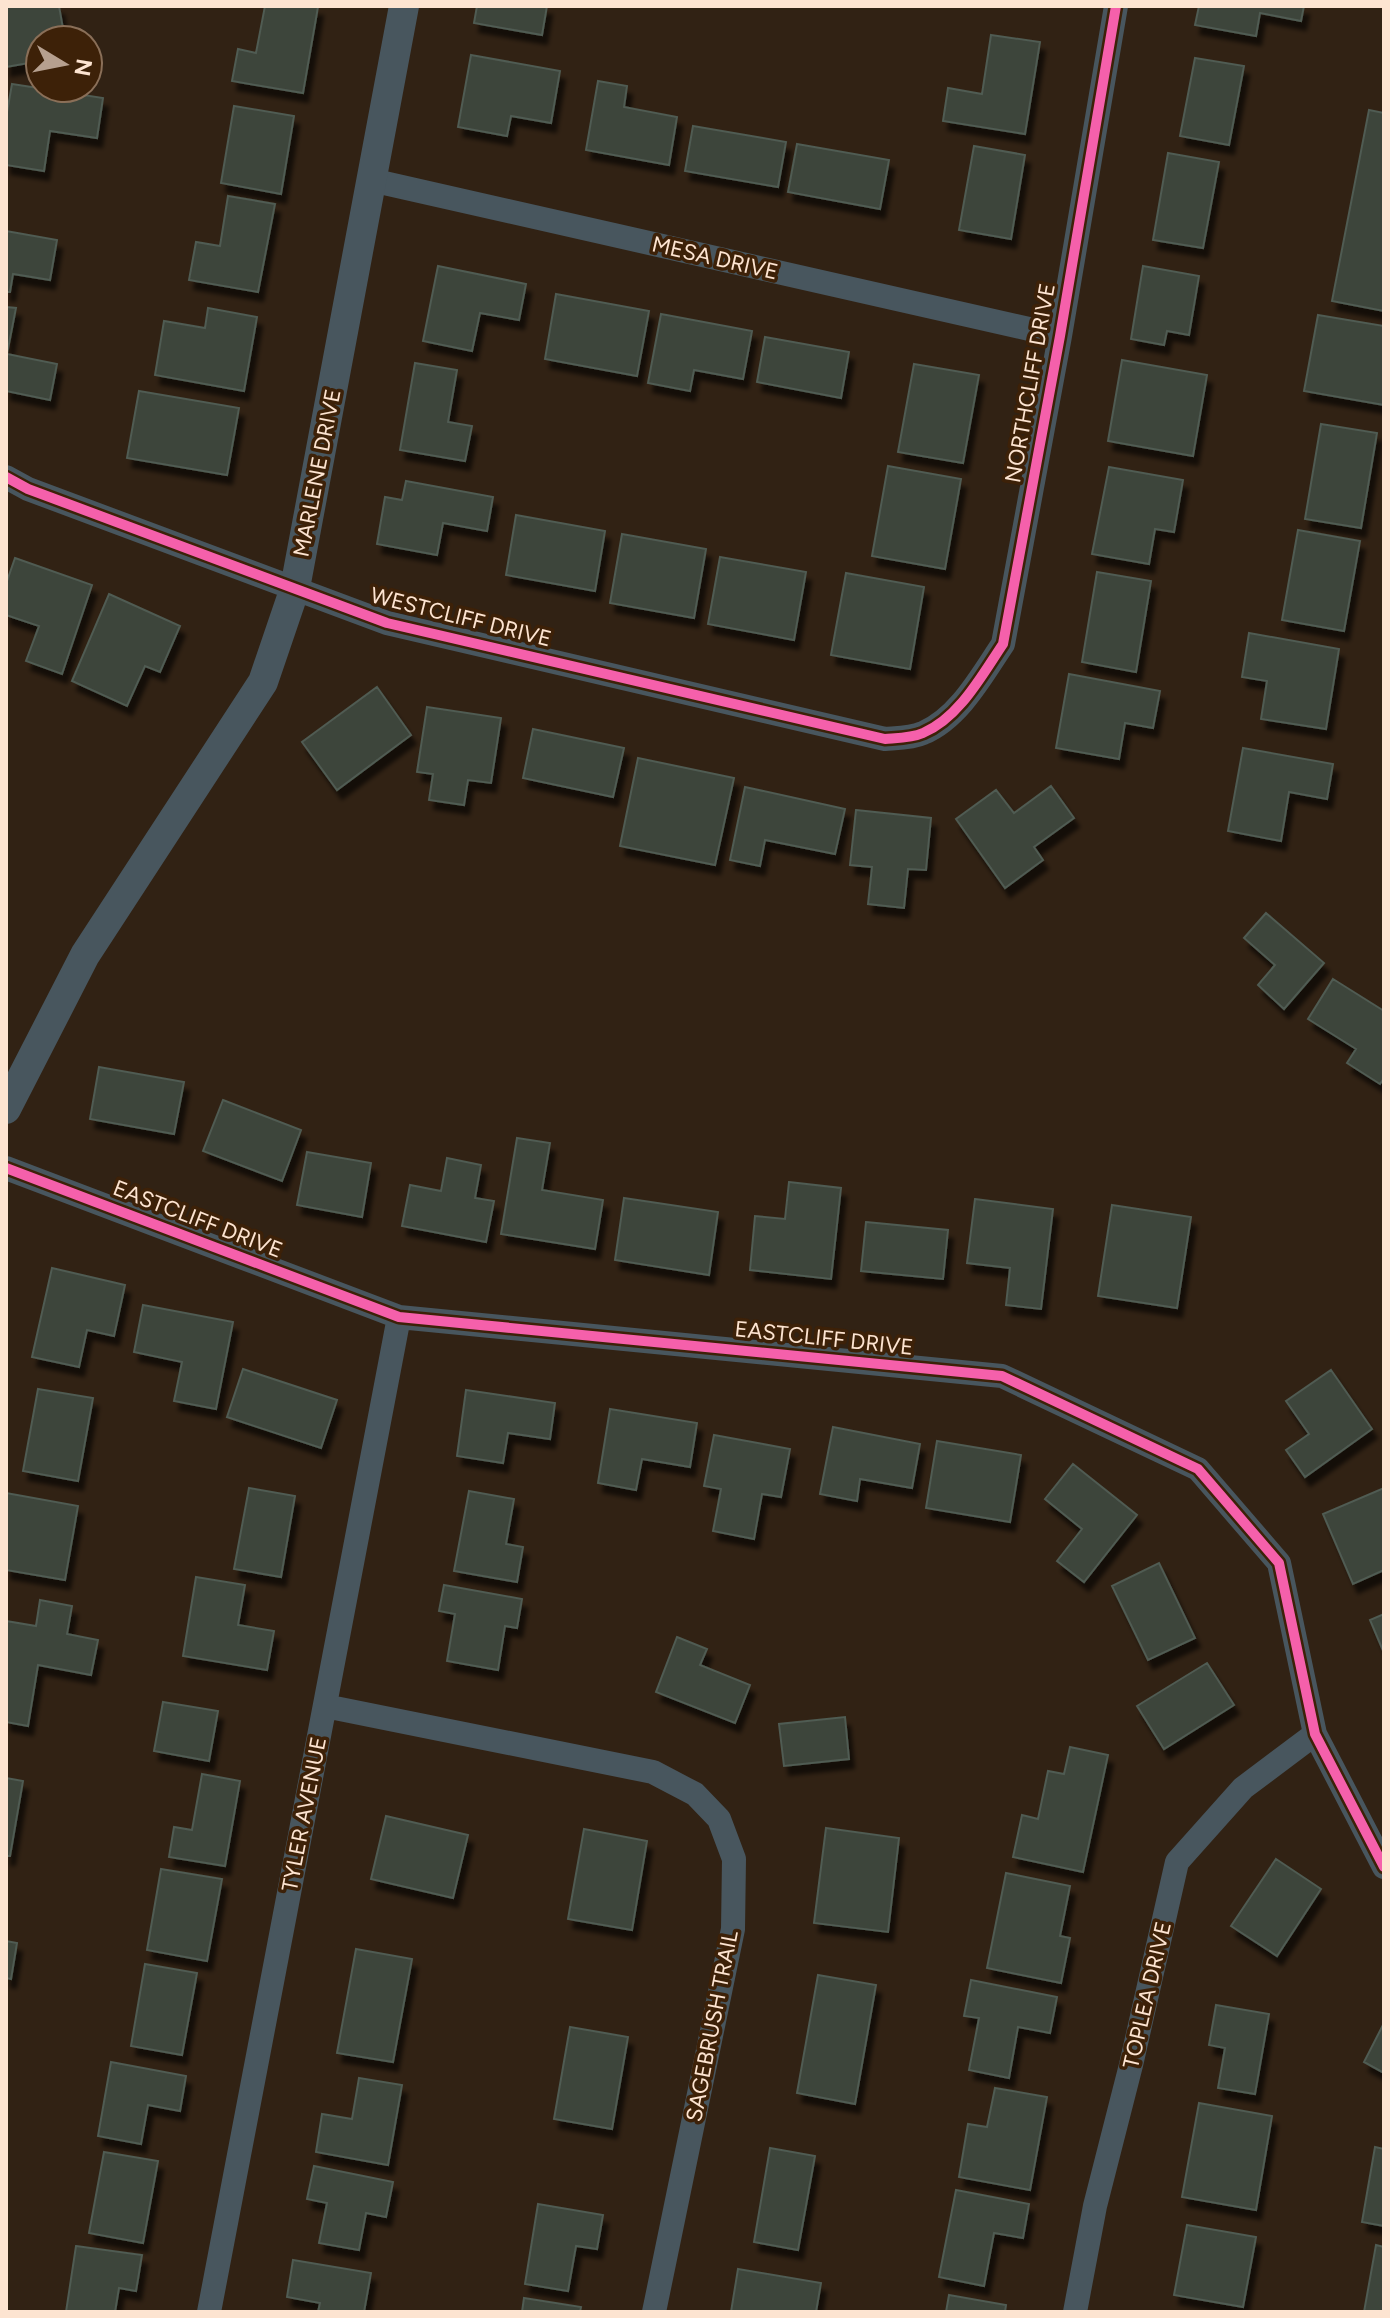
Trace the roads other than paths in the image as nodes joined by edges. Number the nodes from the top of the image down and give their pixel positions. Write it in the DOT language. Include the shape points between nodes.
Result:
graph roads {
  1 [pos="404,6"];
  2 [pos="1116,6"];
  3 [pos="371,180"];
  4 [pos="1060,336"];
  5 [pos="6,477"];
  6 [pos="295,588"];
  7 [pos="921,734"];
  8 [pos="6,1109"];
  9 [pos="6,1168"];
  10 [pos="399,1317"];
  11 [pos="325,1706"];
  12 [pos="1315,1734"];
  13 [pos="1384,1867"];
  14 [pos="209,2312"];
  15 [pos="654,2312"];
  16 [pos="1075,2312"];
  1 -- 3 [label="street, MARLENE DRIVE"];
  2 -- 4 [label="street, NORTHCLIFF DRIVE"];
  3 -- 4 [label="street, MESA DRIVE"];
  3 -- 6 [label="street, MARLENE DRIVE"];
  4 -- 7 [label="street, NORTHCLIFF DRIVE" via="1003,644 944,721"];
  5 -- 6 [label="street, WESTCLIFF DRIVE"];
  6 -- 7 [label="street, WESTCLIFF DRIVE" via="387,623 885,739"];
  6 -- 8 [label="street, MARLENE DRIVE" via="263,682 85,955"];
  9 -- 10 [label="street, EASTCLIFF DRIVE"];
  10 -- 11 [label="street, TYLER AVENUE"];
  10 -- 12 [label="street, EASTCLIFF DRIVE" via="1002,1376 1198,1469 1279,1563"];
  11 -- 14 [label="street, TYLER AVENUE"];
  11 -- 15 [label="street, SAGEBRUSH TRAIL" via="653,1772 695,1794 719,1819 734,1859 733,1929"];
  12 -- 13 [label="street, EASTCLIFF DRIVE"];
  12 -- 16 [label="street, TOPLEA DRIVE" via="1243,1788 1177,1862"];
}
